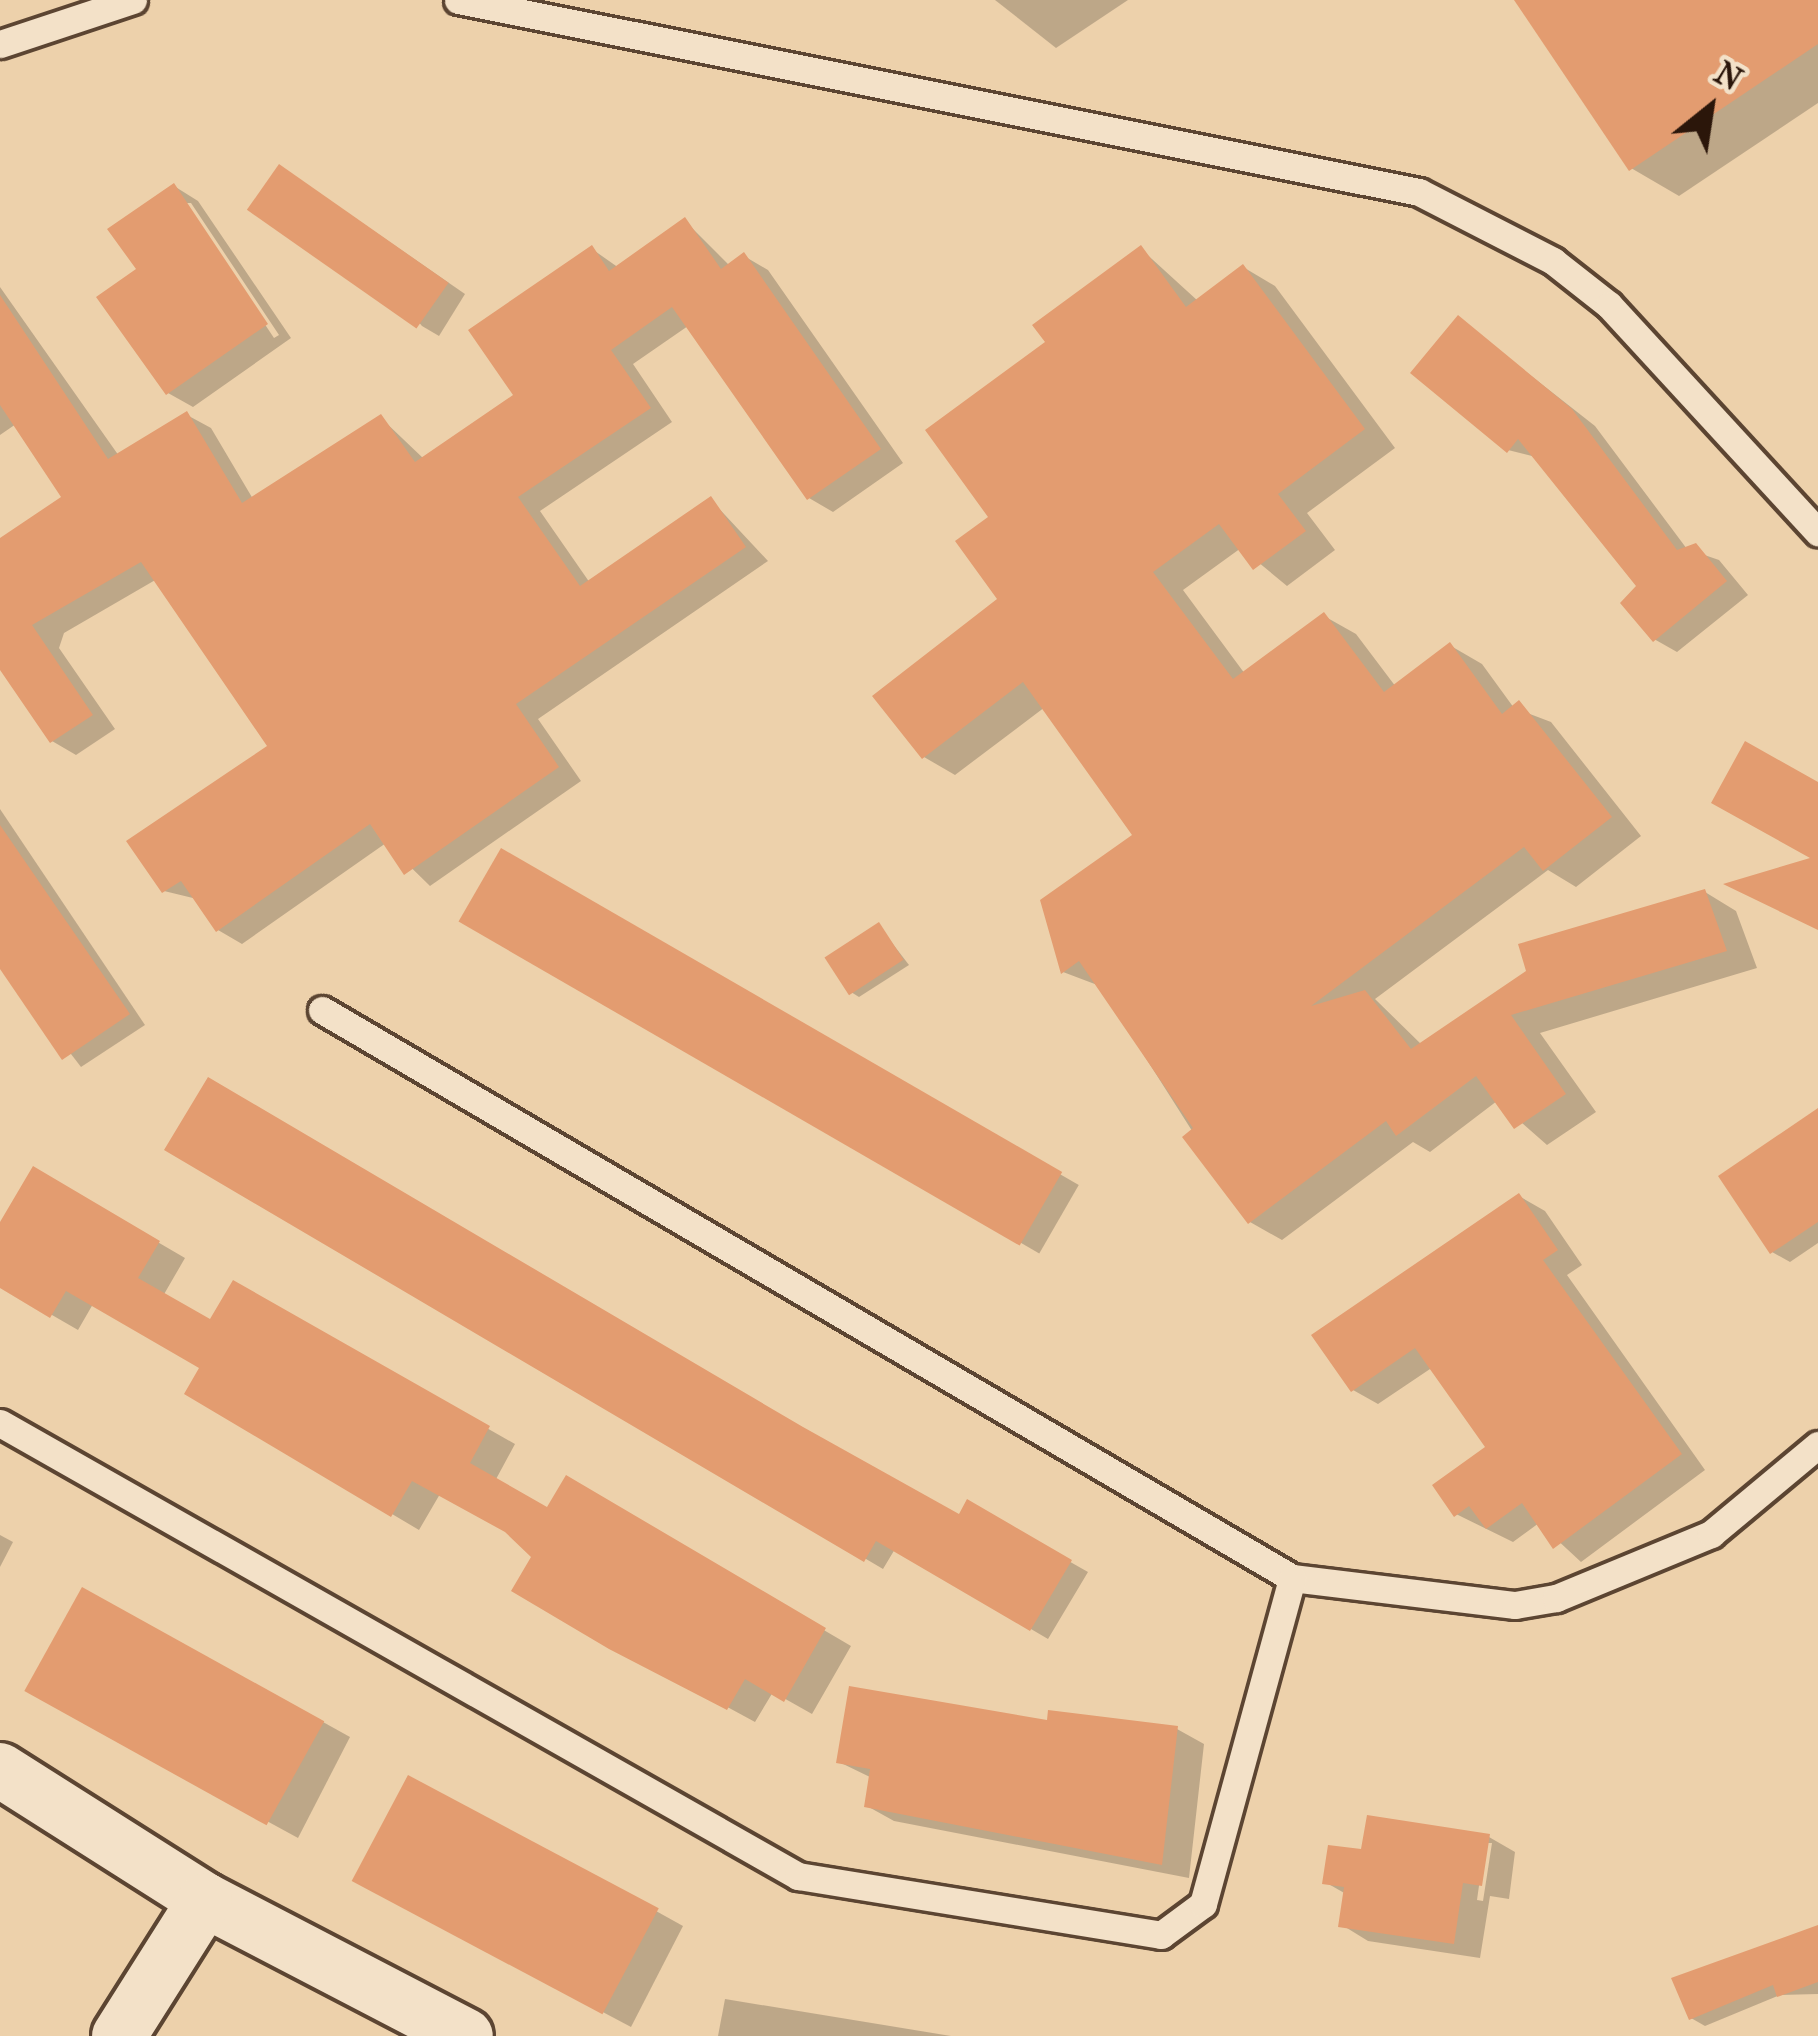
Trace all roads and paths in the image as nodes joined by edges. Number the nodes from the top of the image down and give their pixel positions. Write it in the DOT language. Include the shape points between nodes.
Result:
graph roads {
  1 [pos="133,0"];
  2 [pos="458,0"];
  3 [pos="0,44"];
  4 [pos="1818,532"];
  5 [pos="322,1010"];
  6 [pos="0,1424"];
  7 [pos="1818,1445"];
  8 [pos="1292,1578"];
  9 [pos="0,1770"];
  10 [pos="205,1900"];
  11 [pos="119,2036"];
  12 [pos="466,2036"];
  1 -- 3 [label="lane"];
  2 -- 4 [label="lane" via="1419,192 1553,261 1609,305"];
  5 -- 8 [label="lane"];
  6 -- 8 [label="lane" via="798,1876 1161,1935 1194,1921 1203,1904"];
  7 -- 8 [label="lane" via="1711,1534 1556,1598 1515,1605"];
  9 -- 10 [label="street"];
  10 -- 11 [label="street"];
  10 -- 12 [label="street"];
}
